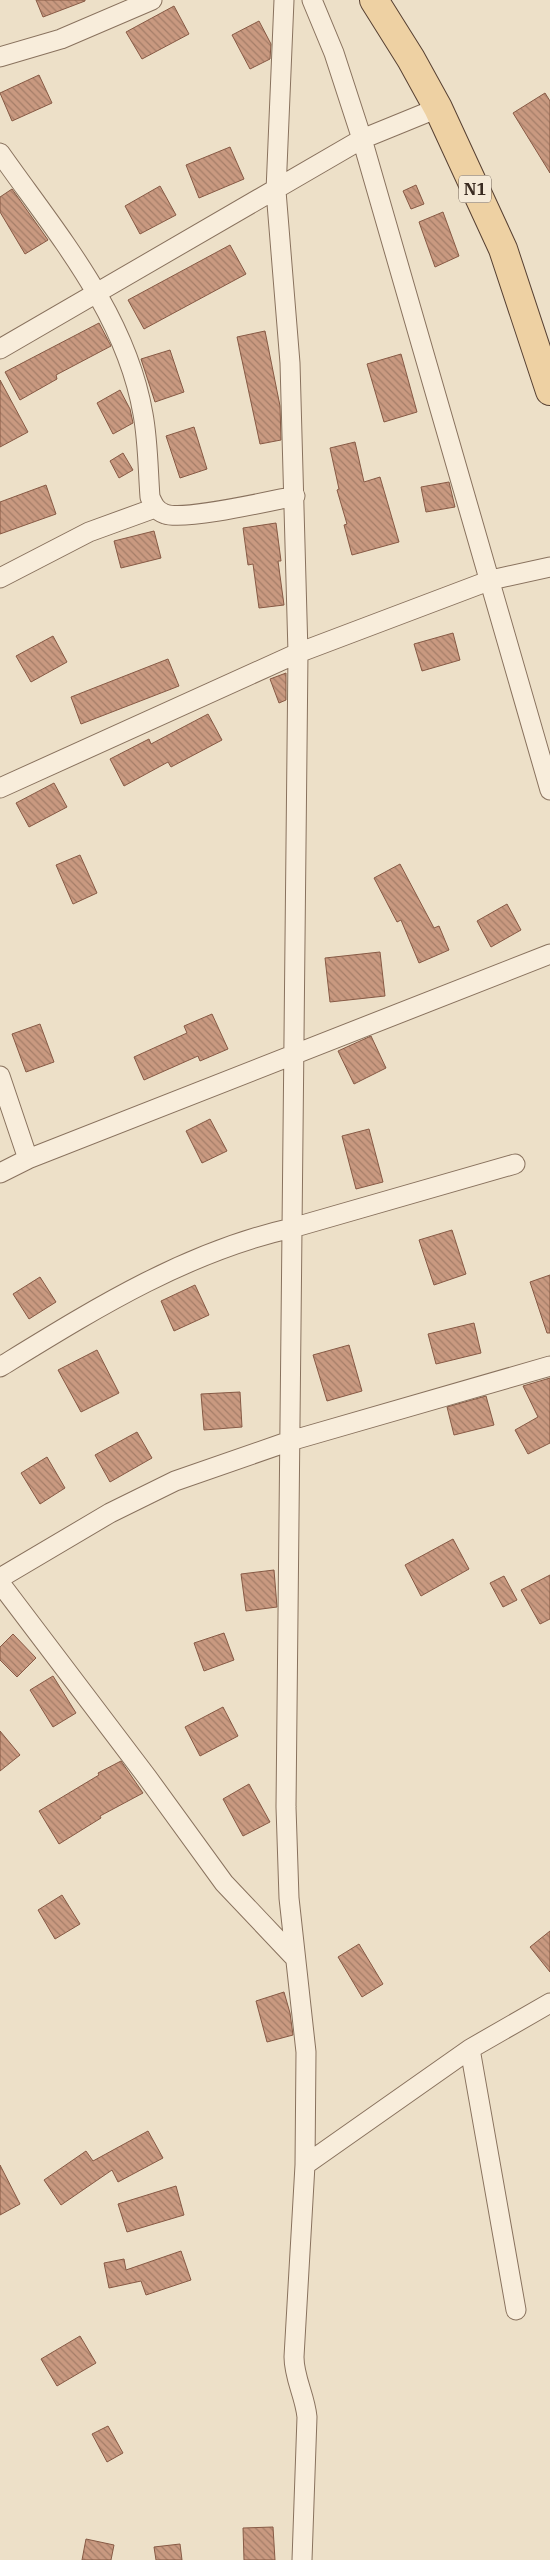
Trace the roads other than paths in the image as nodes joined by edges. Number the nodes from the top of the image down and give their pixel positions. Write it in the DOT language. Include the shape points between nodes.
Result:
graph roads {
  1 [pos="152,0"];
  2 [pos="284,0"];
  3 [pos="312,0"];
  4 [pos="374,0"];
  5 [pos="0,57"];
  6 [pos="438,108"];
  7 [pos="362,140"];
  8 [pos="0,153"];
  9 [pos="276,191"];
  10 [pos="98,293"];
  11 [pos="0,349"];
  12 [pos="550,391"];
  13 [pos="295,496"];
  14 [pos="155,508"];
  15 [pos="550,567"];
  16 [pos="0,578"];
  17 [pos="491,580"];
  18 [pos="298,653"];
  19 [pos="0,788"];
  20 [pos="550,790"];
  21 [pos="550,954"];
  22 [pos="294,1054"];
  23 [pos="0,1076"];
  24 [pos="28,1159"];
  25 [pos="515,1164"];
  26 [pos="0,1173"];
  27 [pos="292,1228"];
  28 [pos="0,1366"];
  29 [pos="550,1366"];
  30 [pos="290,1440"];
  31 [pos="0,1578"];
  32 [pos="0,1583"];
  33 [pos="295,1958"];
  34 [pos="550,2003"];
  35 [pos="470,2049"];
  36 [pos="305,2166"];
  37 [pos="516,2310"];
  38 [pos="302,2560"];
  1 -- 5 [label="street" via="61,39"];
  2 -- 9 [label="street"];
  3 -- 7 [label="street" via="334,53"];
  4 -- 6 [label="main road, N1"];
  6 -- 7 [label="street"];
  6 -- 12 [label="main road, N1" via="503,249"];
  7 -- 9 [label="street"];
  7 -- 17 [label="street"];
  8 -- 10 [label="street"];
  9 -- 10 [label="street"];
  9 -- 13 [label="street" via="290,363"];
  10 -- 11 [label="street"];
  10 -- 14 [label="street" via="126,353 143,414 150,497"];
  13 -- 14 [label="street" via="182,516 164,514"];
  13 -- 18 [label="street"];
  14 -- 16 [label="street" via="89,532"];
  15 -- 17 [label="street"];
  17 -- 18 [label="street"];
  17 -- 20 [label="street"];
  18 -- 19 [label="street"];
  18 -- 22 [label="street"];
  21 -- 22 [label="street"];
  22 -- 24 [label="street"];
  22 -- 27 [label="street"];
  23 -- 24 [label="street"];
  24 -- 26 [label="street"];
  25 -- 27 [label="street"];
  27 -- 28 [label="street" via="211,1251 146,1280"];
  27 -- 30 [label="street"];
  29 -- 30 [label="street"];
  30 -- 31 [label="street" via="175,1481 110,1513"];
  30 -- 33 [label="street" via="286,1807"];
  32 -- 33 [label="street" via="224,1883"];
  33 -- 36 [label="street" via="306,2052"];
  34 -- 35 [label="street"];
  35 -- 36 [label="street"];
  35 -- 37 [label="street"];
  36 -- 38 [label="street" via="294,2358 294,2370 306,2406"];
}
